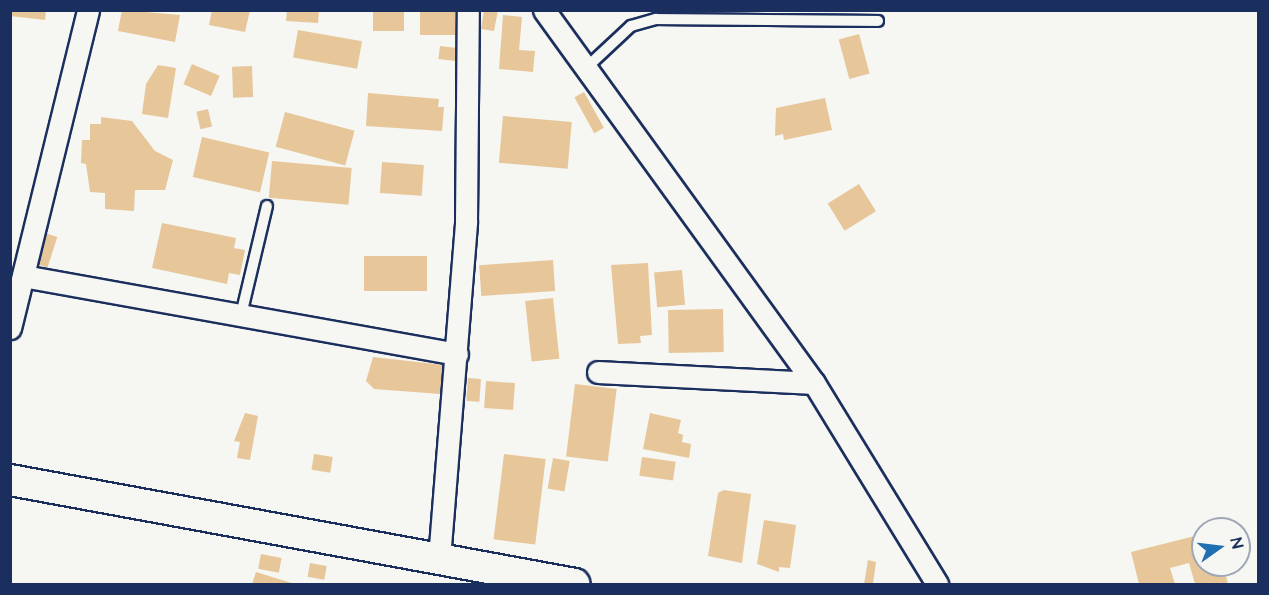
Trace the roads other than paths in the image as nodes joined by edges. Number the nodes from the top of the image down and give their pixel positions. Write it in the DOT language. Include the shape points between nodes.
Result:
graph roads {
  1 [pos="88,10"];
  2 [pos="468,10"];
  3 [pos="544,10"];
  4 [pos="878,21"];
  5 [pos="586,68"];
  6 [pos="267,206"];
  7 [pos="23,276"];
  8 [pos="242,315"];
  9 [pos="10,328"];
  10 [pos="457,354"];
  11 [pos="598,372"];
  12 [pos="814,383"];
  13 [pos="10,480"];
  14 [pos="439,559"];
  15 [pos="575,585"];
  16 [pos="936,585"];
  1 -- 7 [label="street"];
  2 -- 10 [label="street" via="466,221"];
  3 -- 5 [label="street"];
  4 -- 5 [label="lane" via="656,19 631,26"];
  5 -- 12 [label="street"];
  6 -- 8 [label="lane"];
  7 -- 8 [label="street"];
  7 -- 9 [label="street"];
  8 -- 10 [label="street"];
  10 -- 14 [label="street"];
  11 -- 12 [label="street"];
  12 -- 16 [label="street"];
  13 -- 14 [label="street"];
  14 -- 15 [label="street"];
}
